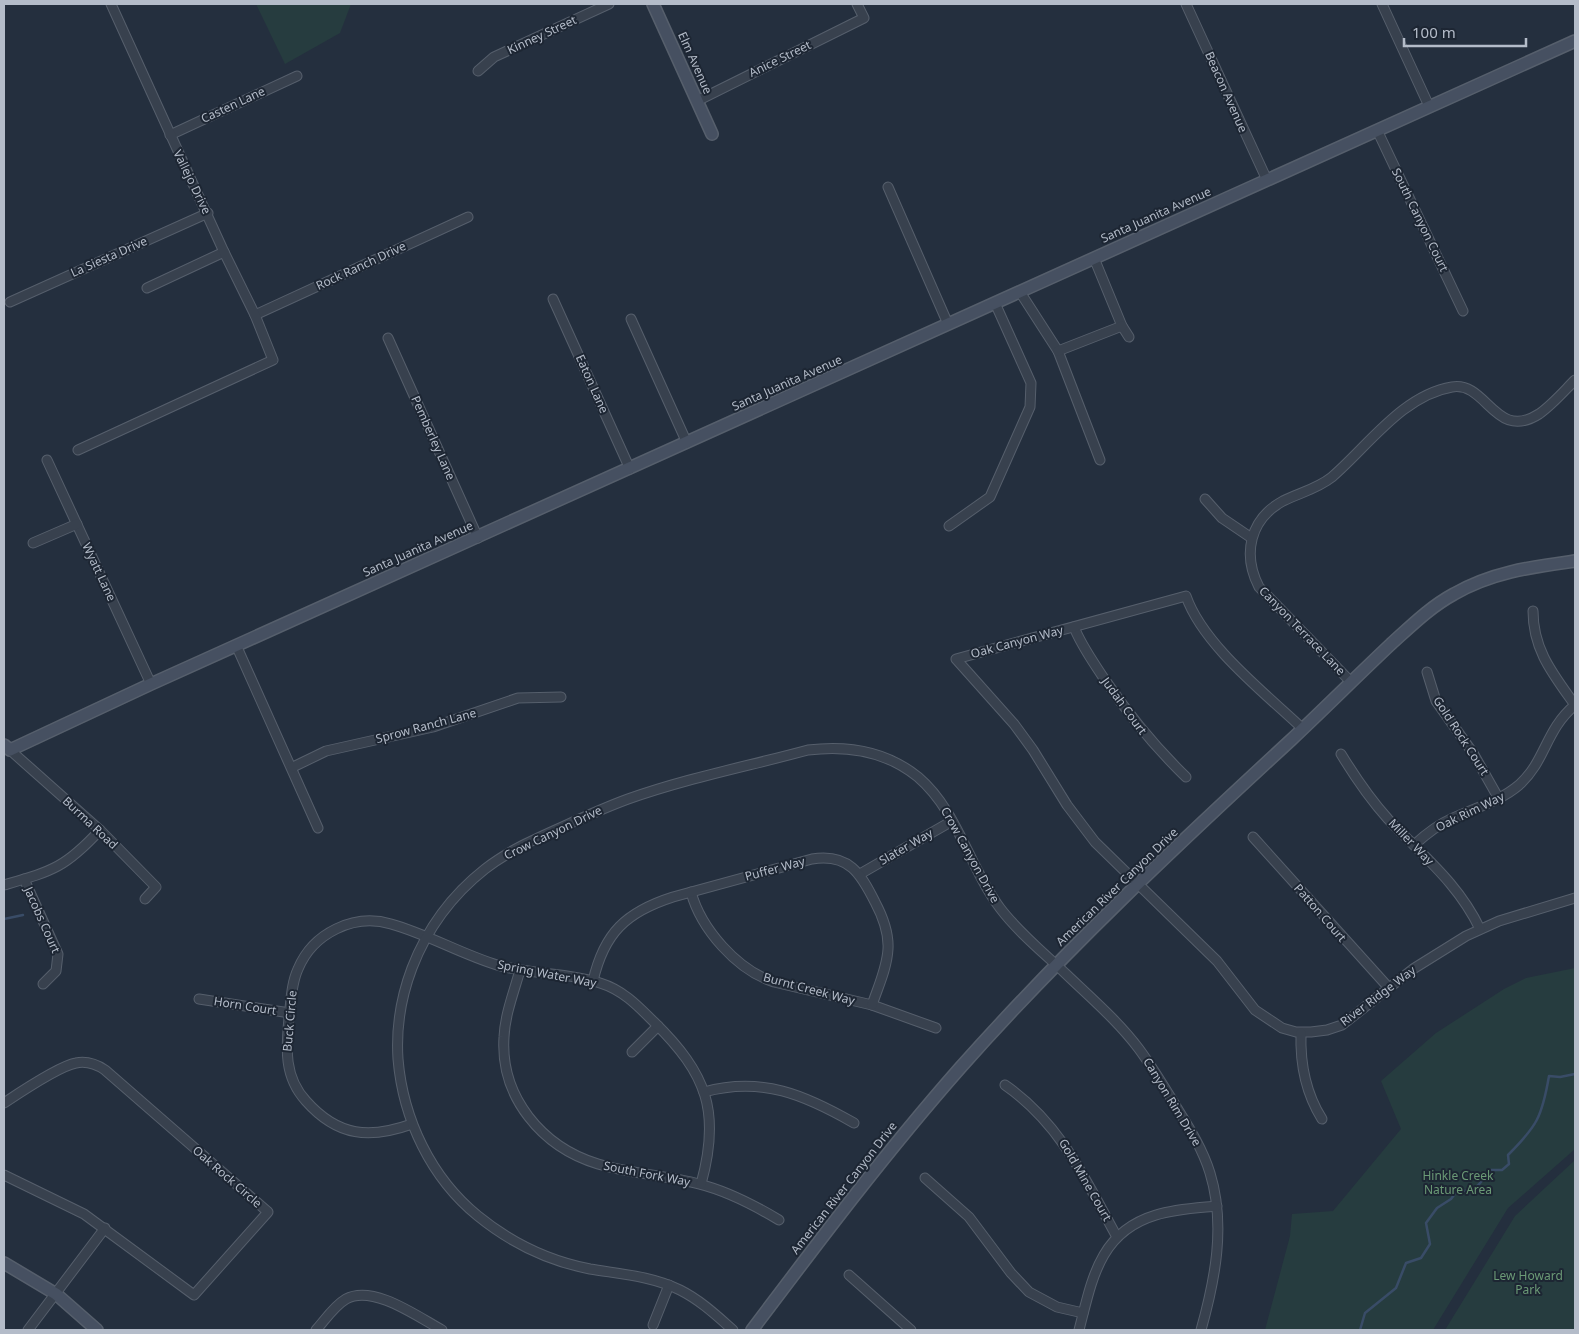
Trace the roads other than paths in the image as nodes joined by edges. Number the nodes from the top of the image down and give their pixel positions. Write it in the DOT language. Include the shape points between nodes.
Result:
graph roads {
  1 [pos="111,4"];
  2 [pos="609,4"];
  3 [pos="653,4"];
  4 [pos="857,4"];
  5 [pos="1186,4"];
  6 [pos="1382,4"];
  7 [pos="1575,41"];
  8 [pos="478,71"];
  9 [pos="297,76"];
  10 [pos="697,101"];
  11 [pos="1429,106"];
  12 [pos="1377,130"];
  13 [pos="712,134"];
  14 [pos="170,135"];
  15 [pos="1267,180"];
  16 [pos="888,187"];
  17 [pos="208,213"];
  18 [pos="468,217"];
  19 [pos="224,252"];
  20 [pos="1094,258"];
  21 [pos="147,288"];
  22 [pos="1020,292"];
  23 [pos="553,299"];
  24 [pos="10,302"];
  25 [pos="995,303"];
  26 [pos="1463,311"];
  27 [pos="254,315"];
  28 [pos="631,319"];
  29 [pos="948,324"];
  30 [pos="1122,326"];
  31 [pos="1129,337"];
  32 [pos="388,338"];
  33 [pos="1058,351"];
  34 [pos="1575,380"];
  35 [pos="687,443"];
  36 [pos="78,450"];
  37 [pos="47,460"];
  38 [pos="1100,460"];
  39 [pos="630,469"];
  40 [pos="1205,499"];
  41 [pos="77,524"];
  42 [pos="949,526"];
  43 [pos="1250,537"];
  44 [pos="478,538"];
  45 [pos="33,543"];
  46 [pos="1575,561"];
  47 [pos="1533,610"];
  48 [pos="1074,627"];
  49 [pos="236,645"];
  50 [pos="1427,672"];
  51 [pos="1351,682"];
  52 [pos="150,684"];
  53 [pos="561,697"];
  54 [pos="1575,705"];
  55 [pos="1303,729"];
  56 [pos="7,747"];
  57 [pos="1341,754"];
  58 [pos="292,768"];
  59 [pos="1186,777"];
  60 [pos="1499,799"];
  61 [pos="952,821"];
  62 [pos="318,828"];
  63 [pos="100,830"];
  64 [pos="1253,837"];
  65 [pos="1414,845"];
  66 [pos="860,874"];
  67 [pos="24,879"];
  68 [pos="1138,885"];
  69 [pos="4,886"];
  70 [pos="691,892"];
  71 [pos="1575,898"];
  72 [pos="145,899"];
  73 [pos="1480,930"];
  74 [pos="426,937"];
  75 [pos="1056,965"];
  76 [pos="520,970"];
  77 [pos="593,981"];
  78 [pos="42,984"];
  79 [pos="1389,988"];
  80 [pos="199,999"];
  81 [pos="872,1005"];
  82 [pos="290,1014"];
  83 [pos="658,1026"];
  84 [pos="936,1028"];
  85 [pos="1301,1033"];
  86 [pos="632,1052"];
  87 [pos="1005,1085"];
  88 [pos="704,1092"];
  89 [pos="4,1103"];
  90 [pos="1322,1119"];
  91 [pos="854,1123"];
  92 [pos="412,1124"];
  93 [pos="4,1175"];
  94 [pos="925,1178"];
  95 [pos="701,1184"];
  96 [pos="1217,1206"];
  97 [pos="779,1220"];
  98 [pos="105,1228"];
  99 [pos="1117,1237"];
  100 [pos="4,1263"];
  101 [pos="849,1275"];
  102 [pos="669,1285"];
  103 [pos="56,1294"];
  104 [pos="1083,1313"];
  105 [pos="653,1325"];
  106 [pos="28,1330"];
  107 [pos="97,1330"];
  108 [pos="316,1330"];
  109 [pos="442,1330"];
  110 [pos="733,1330"];
  111 [pos="752,1330"];
  112 [pos="911,1330"];
  113 [pos="1079,1330"];
  114 [pos="1201,1330"];
  1 -- 14 [label="street, Vallejo Drive"];
  2 -- 8 [label="street, Kinney Street" via="494,57"];
  3 -- 10 [label="street, Elm Avenue"];
  4 -- 10 [label="street, Anice Street" via="864,18"];
  5 -- 15 [label="street, Beacon Avenue"];
  6 -- 11 [label="street"];
  7 -- 11 [label="street, Santa Juanita Avenue"];
  9 -- 14 [label="street, Casten Lane"];
  10 -- 13 [label="street, Elm Avenue"];
  11 -- 12 [label="street, Santa Juanita Avenue"];
  12 -- 15 [label="street, Santa Juanita Avenue"];
  12 -- 26 [label="street, South Canyon Court"];
  14 -- 17 [label="street, Vallejo Drive"];
  15 -- 20 [label="street, Santa Juanita Avenue"];
  16 -- 29 [label="street"];
  17 -- 19 [label="street, Vallejo Drive"];
  17 -- 24 [label="street, La Siesta Drive"];
  18 -- 27 [label="street, Rock Ranch Drive"];
  19 -- 21 [label="street"];
  19 -- 27 [label="street, Vallejo Drive"];
  20 -- 22 [label="street, Santa Juanita Avenue"];
  20 -- 30 [label="street"];
  22 -- 25 [label="street, Santa Juanita Avenue"];
  22 -- 33 [label="street"];
  23 -- 39 [label="street, Eaton Lane"];
  25 -- 29 [label="street, Santa Juanita Avenue"];
  25 -- 42 [label="street" via="1030,383 1030,407 990,497"];
  27 -- 36 [label="street, Vallejo Drive" via="273,360"];
  28 -- 35 [label="street"];
  29 -- 35 [label="street, Santa Juanita Avenue"];
  30 -- 31 [label="street"];
  30 -- 33 [label="street"];
  32 -- 44 [label="street, Pemberley Lane"];
  33 -- 38 [label="street"];
  34 -- 43 [label="street" via="1539,414 1522,420 1498,415 1477,393 1466,388 1454,386 1431,392 1399,413 1326,482 1272,509"];
  35 -- 39 [label="street, Santa Juanita Avenue"];
  37 -- 41 [label="street, Wyatt Lane"];
  39 -- 44 [label="street, Santa Juanita Avenue"];
  40 -- 43 [label="street" via="1222,518"];
  41 -- 45 [label="street"];
  41 -- 52 [label="street, Wyatt Lane"];
  43 -- 51 [label="street, Canyon Terrace Lane" via="1250,563 1262,592"];
  44 -- 49 [label="street, Santa Juanita Avenue"];
  46 -- 51 [label="street, American River Canyon Drive" via="1516,569 1463,589 1425,614"];
  47 -- 54 [label="street" via="1535,636 1544,661"];
  48 -- 55 [label="street, Oak Canyon Way" via="1186,596 1209,636"];
  48 -- 59 [label="street, Judah Court" via="1084,649 1124,708"];
  48 -- 68 [label="street, Oak Canyon Way" via="956,659 1028,744 1081,824"];
  49 -- 52 [label="street, Santa Juanita Avenue"];
  49 -- 58 [label="street"];
  50 -- 60 [label="street, Gold Rock Court" via="1436,702 1473,753"];
  51 -- 55 [label="street, American River Canyon Drive"];
  52 -- 56 [label="street, Santa Juanita Avenue"];
  53 -- 58 [label="street, Sprow Ranch Lane" via="518,698 433,726 326,751"];
  54 -- 60 [label="street, Oak Rim Way" via="1554,727 1529,774"];
  55 -- 68 [label="street, American River Canyon Drive"];
  56 -- 63 [label="street, Burma Road"];
  57 -- 65 [label="street, Miller Way" via="1366,792"];
  58 -- 62 [label="street"];
  60 -- 65 [label="street, Oak Rim Way" via="1441,824"];
  61 -- 66 [label="street, Slater Way"];
  61 -- 74 [label="street, Crow Canyon Drive" via="927,786 894,762 849,748 808,750 630,798 526,844 468,883"];
  61 -- 75 [label="street, Crow Canyon Drive" via="996,902"];
  63 -- 67 [label="street" via="71,860 48,872"];
  63 -- 72 [label="street, Burma Road" via="156,887"];
  64 -- 79 [label="street, Patton Court"];
  65 -- 73 [label="street, Miller Way" via="1463,897"];
  66 -- 70 [label="street, Puffer Way" via="838,860 819,858"];
  66 -- 81 [label="street, Puffer Way" via="882,916 888,940 886,964"];
  67 -- 69 [label="street"];
  67 -- 78 [label="street, Jacobs Court" via="58,954 56,971"];
  68 -- 75 [label="street, American River Canyon Drive"];
  68 -- 85 [label="street, River Ridge Way" via="1217,961 1261,1015 1282,1028"];
  70 -- 77 [label="street, Puffer Way" via="652,905 620,926 601,952"];
  70 -- 81 [label="street, Burnt Creek Way" via="702,922 752,972 774,982"];
  71 -- 73 [label="street, River Ridge Way"];
  73 -- 79 [label="street, River Ridge Way" via="1439,952"];
  74 -- 76 [label="street, Spring Water Way" via="480,960"];
  74 -- 82 [label="street, Buck Circle" via="376,921 352,923 329,932 310,948 298,969"];
  74 -- 92 [label="street, Crow Canyon Drive" via="402,1000 398,1031 402,1085"];
  75 -- 96 [label="street, Canyon Rim Drive" via="1126,1033 1151,1066 1204,1155"];
  75 -- 111 [label="street, American River Canyon Drive" via="912,1123"];
  76 -- 77 [label="street, Spring Water Way"];
  76 -- 95 [label="street, South Fork Way" via="507,1017 503,1047 510,1083 531,1121 555,1144 597,1164"];
  77 -- 83 [label="street, Spring Water Way" via="623,994"];
  79 -- 85 [label="street, River Ridge Way" via="1342,1025"];
  80 -- 82 [label="street, Horn Court"];
  81 -- 84 [label="street, Burnt Creek Way"];
  82 -- 92 [label="street, Buck Circle" via="289,1069 294,1084 308,1104 336,1126 359,1133 391,1132"];
  83 -- 86 [label="street"];
  83 -- 88 [label="street, Spring Water Way" via="685,1055"];
  85 -- 90 [label="street" via="1304,1080"];
  87 -- 99 [label="street, Gold Mine Court" via="1034,1107 1062,1140"];
  88 -- 91 [label="street" via="731,1086 765,1087 805,1097"];
  88 -- 95 [label="street, Spring Water Way" via="710,1134"];
  89 -- 98 [label="street, Oak Rock Circle" via="70,1065 95,1064 268,1212 194,1295"];
  92 -- 102 [label="street, Crow Canyon Drive" via="428,1158 451,1189 497,1230 560,1261"];
  93 -- 98 [label="street, Oak Rock Circle" via="66,1203"];
  94 -- 104 [label="street" via="970,1217 1029,1292 1058,1307"];
  95 -- 97 [label="street, South Fork Way" via="736,1197"];
  96 -- 99 [label="street" via="1158,1214 1139,1221"];
  96 -- 114 [label="street, Canyon Rim Drive" via="1216,1260"];
  98 -- 103 [label="street"];
  99 -- 104 [label="street" via="1098,1263"];
  100 -- 103 [label="street"];
  101 -- 112 [label="street"];
  102 -- 105 [label="street"];
  102 -- 110 [label="street, Crow Canyon Drive" via="694,1298"];
  103 -- 106 [label="street"];
  103 -- 107 [label="street"];
  104 -- 113 [label="street"];
  108 -- 109 [label="street" via="342,1303 363,1295 380,1298"];
}
